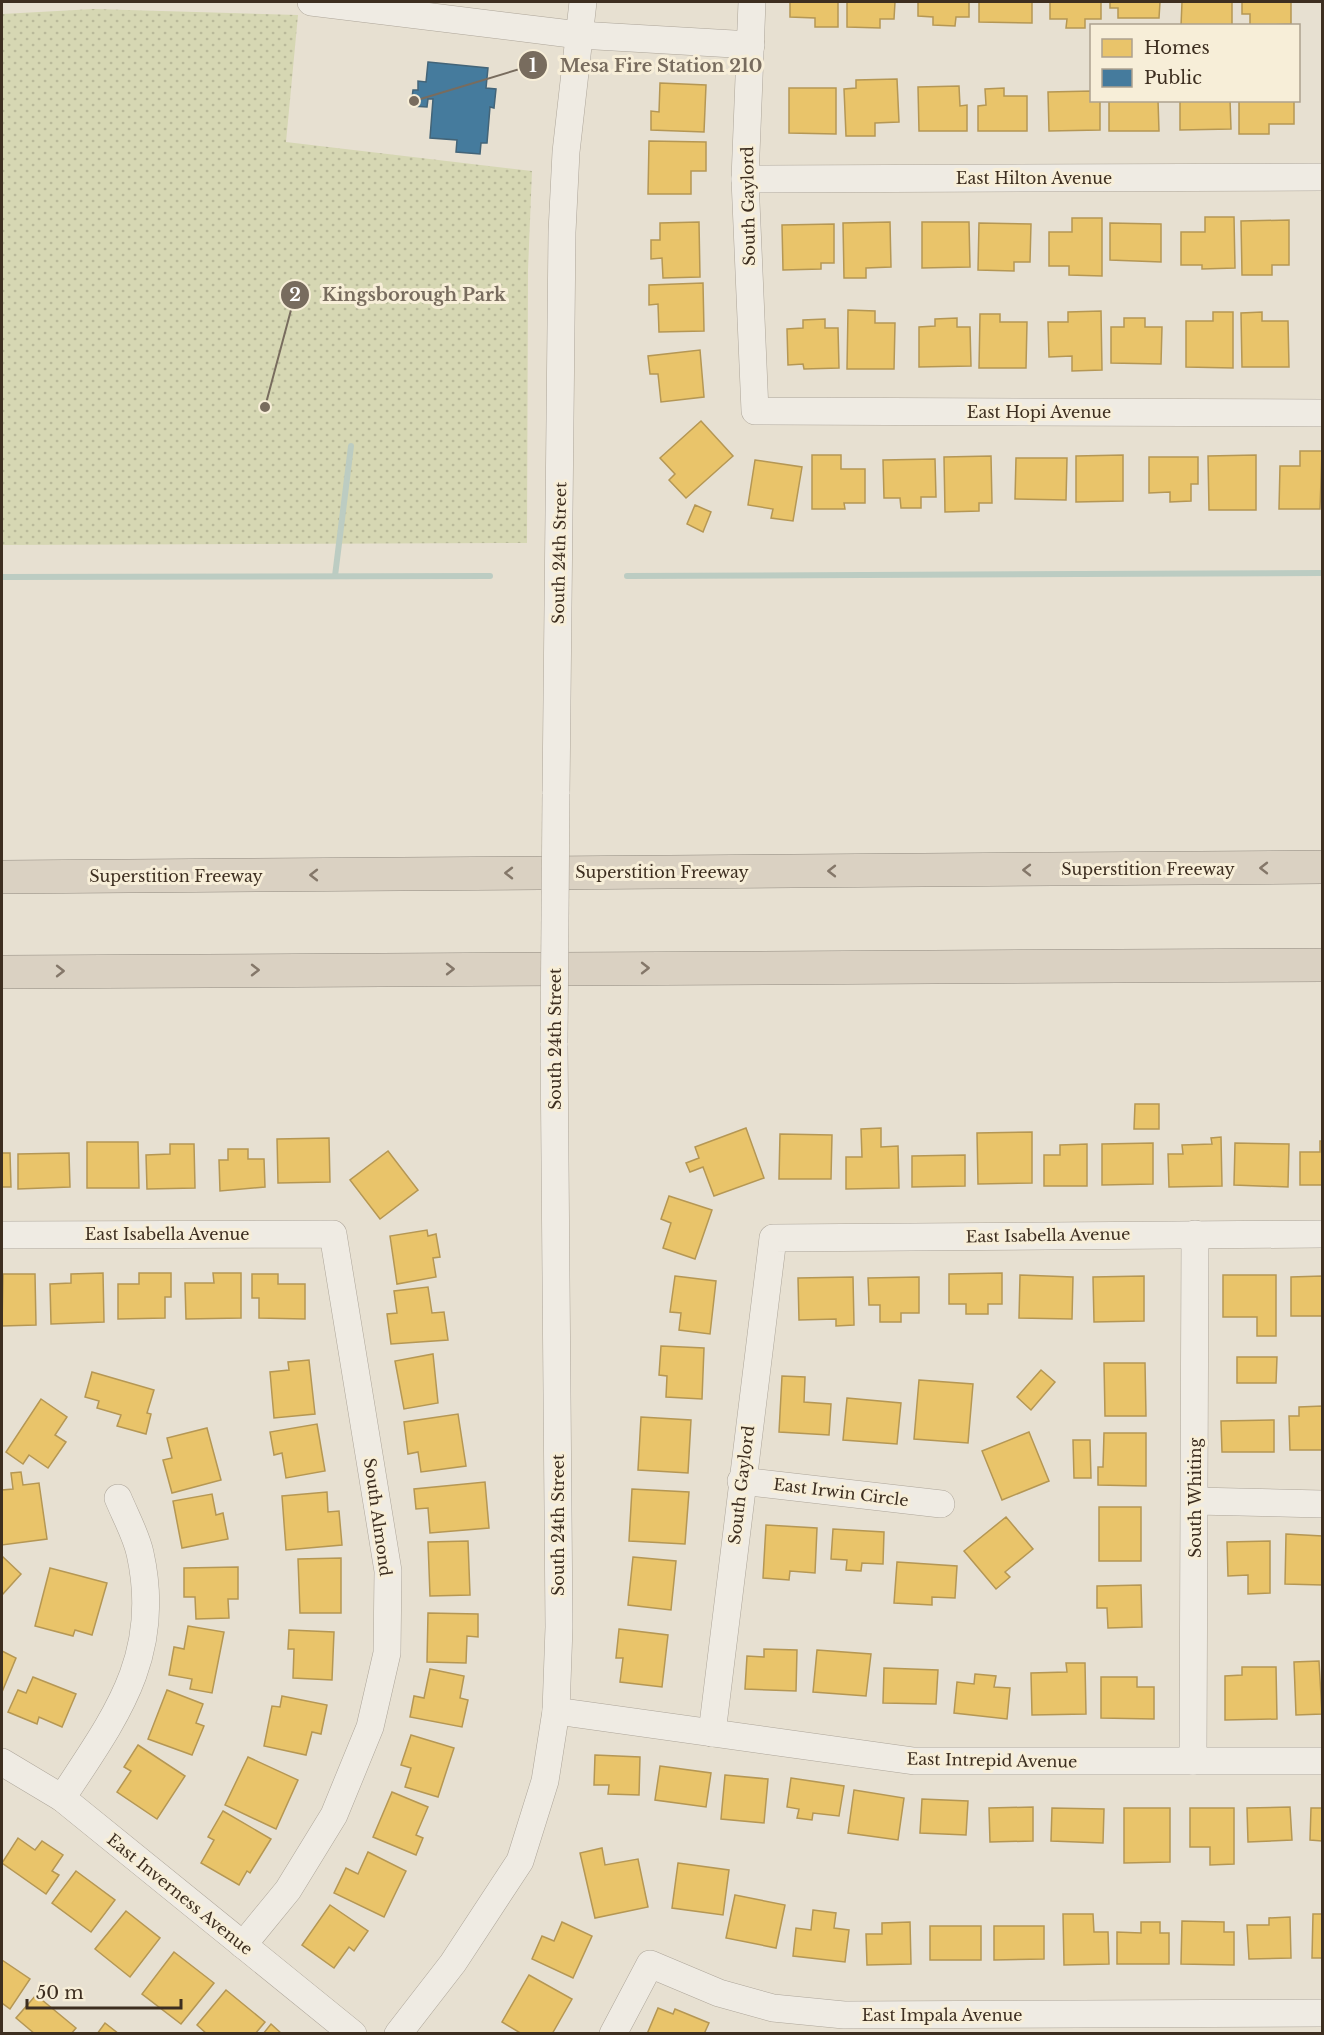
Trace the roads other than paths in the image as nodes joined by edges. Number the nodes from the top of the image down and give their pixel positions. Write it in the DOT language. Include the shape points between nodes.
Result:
graph roads {
  1 [pos="311,2"];
  2 [pos="583,2"];
  3 [pos="752,2"];
  4 [pos="579,35"];
  5 [pos="751,45"];
  6 [pos="1323,177"];
  7 [pos="745,179"];
  8 [pos="755,411"];
  9 [pos="1323,413"];
  10 [pos="1323,867"];
  11 [pos="2,875"];
  12 [pos="1323,965"];
  13 [pos="2,972"];
  14 [pos="333,1234"];
  15 [pos="1195,1234"];
  16 [pos="1323,1234"];
  17 [pos="2,1235"];
  18 [pos="773,1238"];
  19 [pos="741,1481"];
  20 [pos="118,1498"];
  21 [pos="1195,1501"];
  22 [pos="941,1504"];
  23 [pos="1323,1504"];
  24 [pos="556,1711"];
  25 [pos="712,1733"];
  26 [pos="1193,1761"];
  27 [pos="1323,1761"];
  28 [pos="2,1762"];
  29 [pos="62,1798"];
  30 [pos="243,1945"];
  31 [pos="1323,2013"];
  32 [pos="353,2034"];
  33 [pos="398,2034"];
  34 [pos="613,2034"];
  1 -- 4 [label="street"];
  2 -- 4 [label="street, South 24th Street"];
  3 -- 5 [label="street, South Gaylord"];
  4 -- 5 [label="street"];
  4 -- 24 [label="street, South 24th Street, bridge" via="562,232 554,1043 559,1615"];
  5 -- 7 [label="street, South Gaylord"];
  6 -- 7 [label="street, East Hilton Avenue"];
  7 -- 8 [label="street, South Gaylord"];
  8 -- 9 [label="street, East Hopi Avenue"];
  10 -- 11 [label="highway, Superstition Freeway, one-way"];
  13 -- 12 [label="highway, one-way"];
  14 -- 17 [label="street, East Isabella Avenue"];
  14 -- 30 [label="street, South Almond" via="388,1571 387,1653 370,1727 334,1815 288,1890"];
  15 -- 16 [label="street, East Isabella Avenue"];
  15 -- 18 [label="street, East Isabella Avenue"];
  15 -- 21 [label="street, South Whiting"];
  18 -- 19 [label="street, South Gaylord"];
  19 -- 22 [label="street, East Irwin Circle"];
  19 -- 25 [label="street, South Gaylord"];
  20 -- 29 [label="street" via="140,1552 148,1608 140,1659 119,1712"];
  21 -- 23 [label="street"];
  21 -- 26 [label="street, South Whiting"];
  24 -- 25 [label="street, East Intrepid Avenue"];
  24 -- 33 [label="street, South 24th Street" via="545,1781 520,1861 453,1962"];
  25 -- 26 [label="street, East Intrepid Avenue" via="914,1761"];
  26 -- 27 [label="street, East Intrepid Avenue"];
  28 -- 29 [label="street, East Inverness Avenue"];
  29 -- 30 [label="street, East Inverness Avenue"];
  30 -- 32 [label="street, East Inverness Avenue"];
  31 -- 34 [label="street, East Impala Avenue" via="844,2015 773,2008 719,1993 650,1964"];
}
